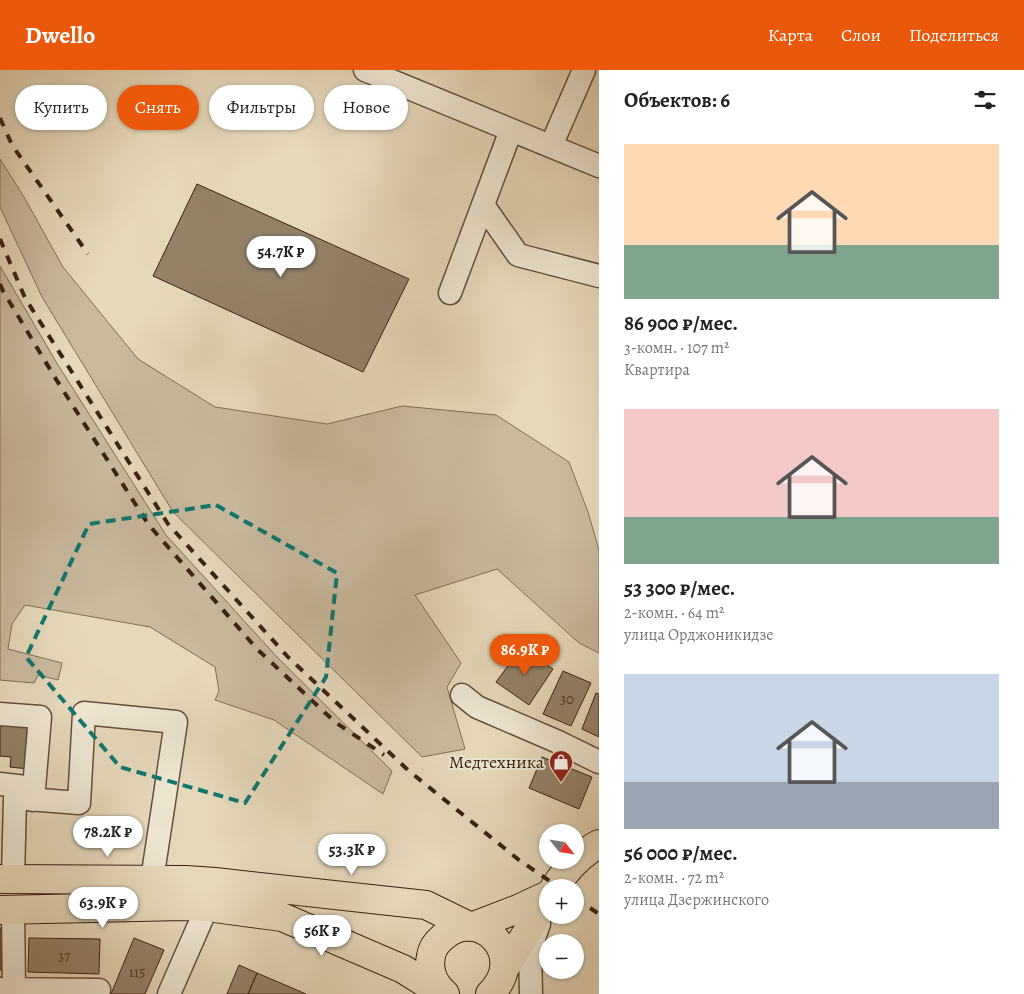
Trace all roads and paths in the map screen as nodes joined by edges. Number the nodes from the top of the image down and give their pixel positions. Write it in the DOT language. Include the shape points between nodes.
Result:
graph roads {
  1 [pos="365,70"];
  2 [pos="584,70"];
  3 [pos="511,130"];
  4 [pos="551,146"];
  5 [pos="599,166"];
  6 [pos="483,204"];
  7 [pos="599,276"];
  8 [pos="450,293"];
  9 [pos="462,696"];
  10 [pos="0,714"];
  11 [pos="599,762"];
  12 [pos="0,784"];
  13 [pos="34,794"];
  14 [pos="599,844"];
  15 [pos="7,878"];
  16 [pos="561,879"];
  17 [pos="152,880"];
  18 [pos="211,894"];
  19 [pos="539,899"];
  20 [pos="539,901"];
  21 [pos="426,905"];
  22 [pos="6,910"];
  23 [pos="539,912"];
  24 [pos="539,924"];
  25 [pos="472,927"];
  26 [pos="505,968"];
  27 [pos="7,990"];
  28 [pos="99,990"];
  29 [pos="170,994"];
  30 [pos="444,994"];
  31 [pos="490,994"];
  32 [pos="523,994"];
  33 [pos="531,994"];
  1 -- 3 [label="street"];
  2 -- 4 [label="street"];
  3 -- 4 [label="street"];
  3 -- 6 [label="street"];
  4 -- 5 [label="street"];
  6 -- 7 [label="street" via="518,255"];
  6 -- 8 [label="street"];
  9 -- 11 [label="street" via="477,708"];
  10 -- 13 [label="street" via="40,717"];
  12 -- 13 [label="street"];
  13 -- 15 [label="street" via="15,798"];
  13 -- 17 [label="street" via="79,803 84,713 176,722"];
  14 -- 16 [label="main road" via="576,860"];
  15 -- 17 [label="main road"];
  17 -- 18 [label="main road" via="186,880"];
  18 -- 21 [label="main road"];
  18 -- 22 [label="main road" via="183,906"];
  18 -- 29 [label="street"];
  18 -- 30 [label="main road" via="282,917 403,969"];
  19 -- 21 [label="main road" via="494,908"];
  20 -- 25 [label="main road"];
  21 -- 25 [label="main road"];
  22 -- 27 [label="street"];
  23 -- 26 [label="main road"];
  24 -- 33 [label="street" via="530,950"];
  25 -- 26 [label="main road" via="483,930 500,945"];
  25 -- 30 [label="main road" via="447,933 432,952 432,978"];
  26 -- 31 [label="main road" via="497,988"];
  26 -- 32 [label="street"];
  27 -- 28 [label="street"];
}
